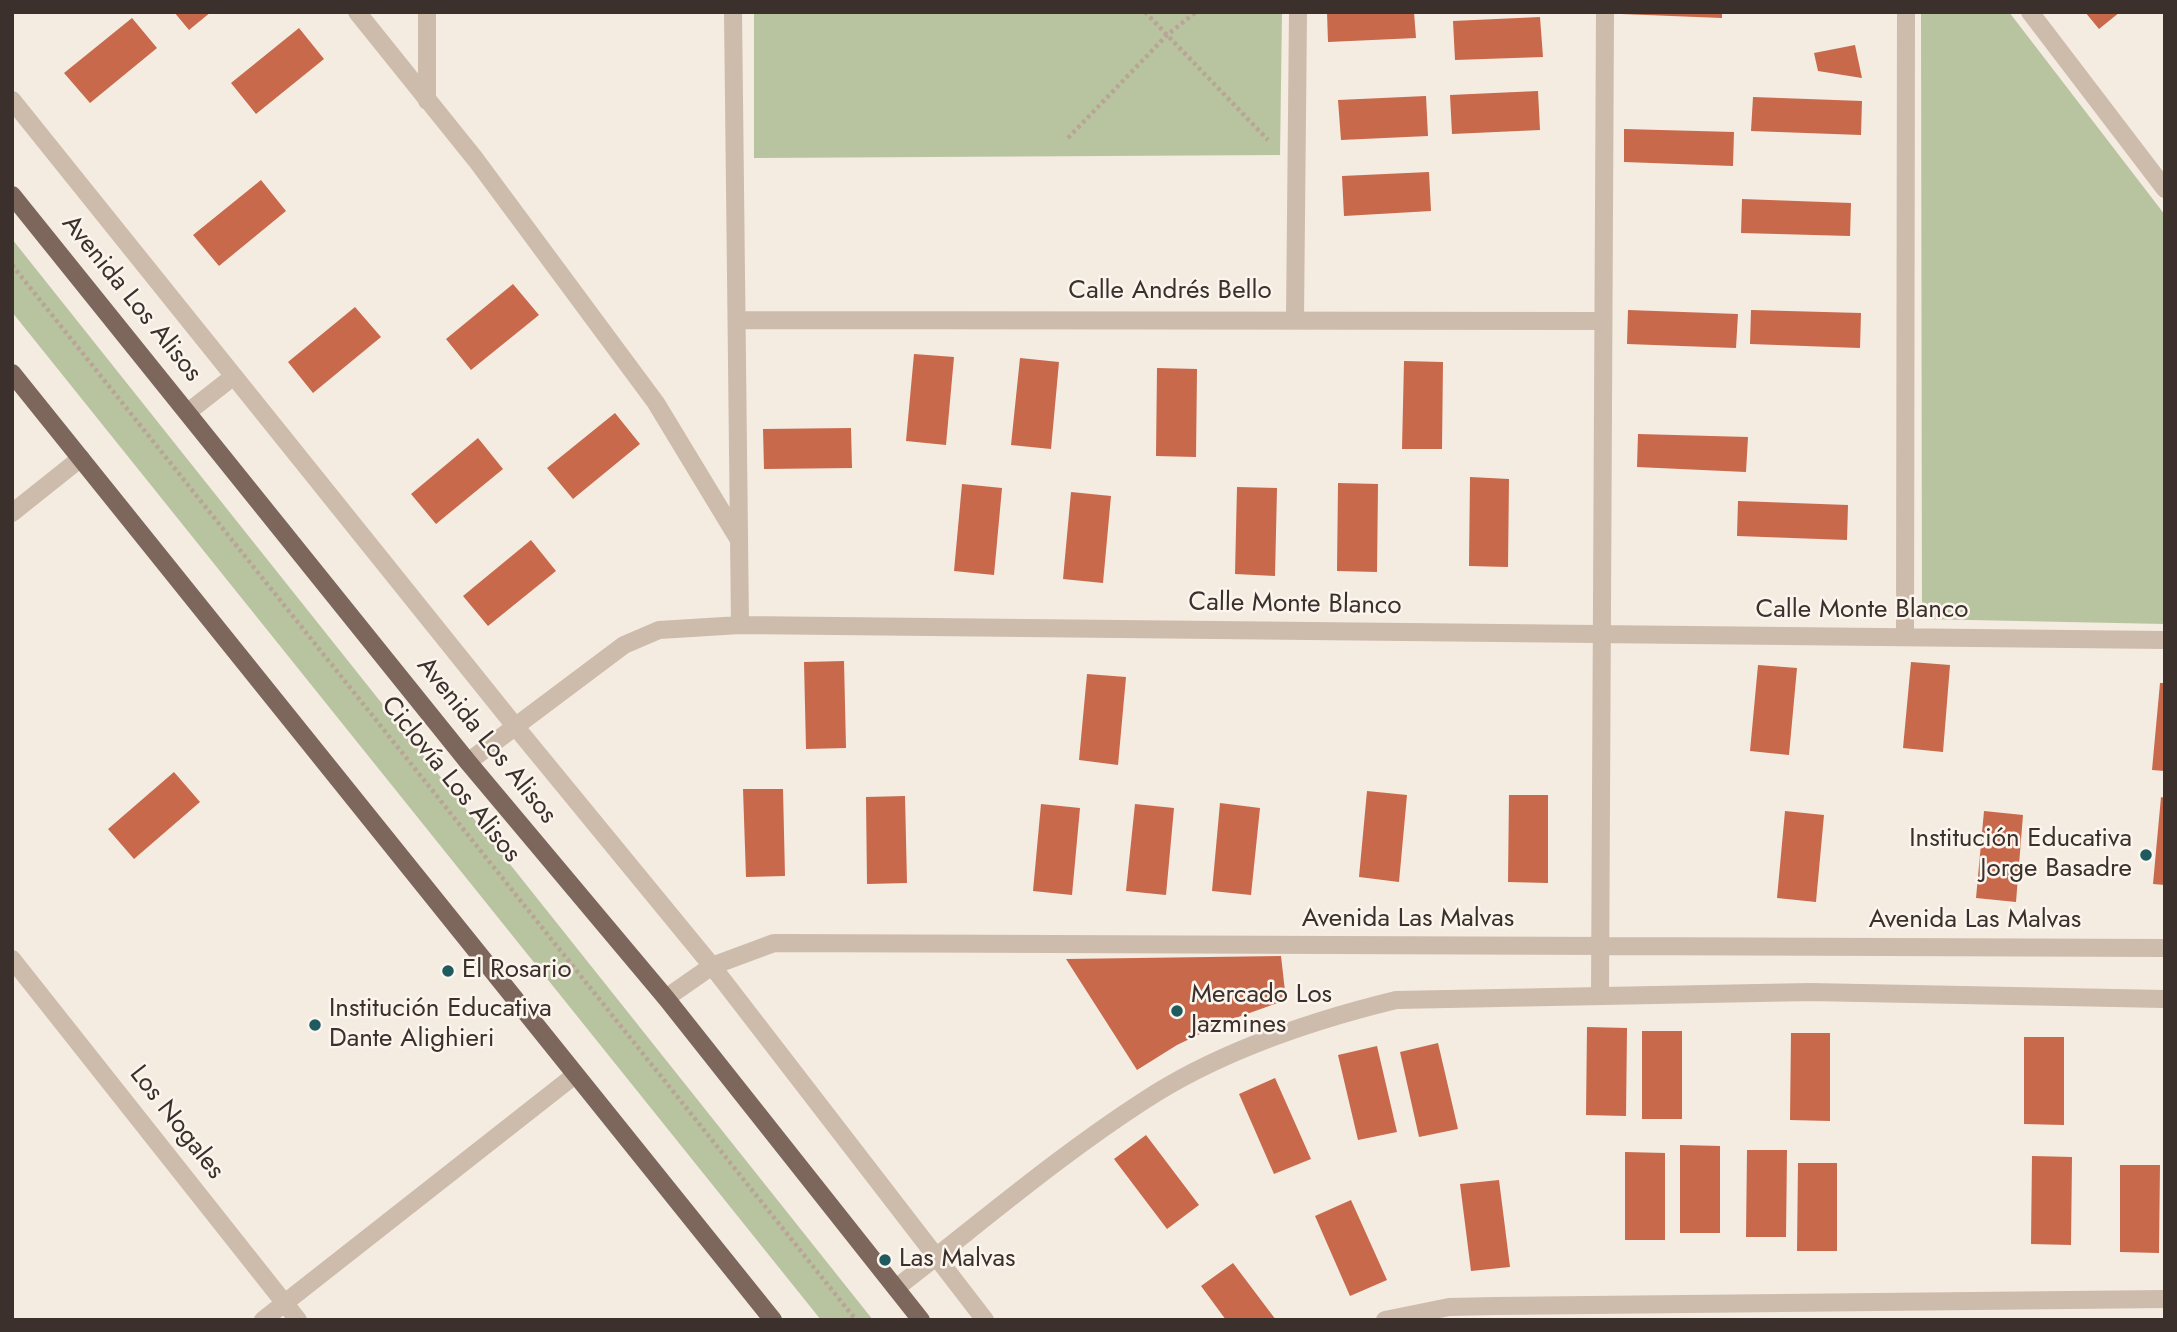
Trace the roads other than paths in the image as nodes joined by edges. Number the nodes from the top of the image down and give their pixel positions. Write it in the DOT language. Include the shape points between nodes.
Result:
graph roads {
  1 [pos="356,12"];
  2 [pos="427,12"];
  3 [pos="733,12"];
  4 [pos="1298,12"];
  5 [pos="1605,12"];
  6 [pos="1906,12"];
  7 [pos="2030,12"];
  8 [pos="12,100"];
  9 [pos="427,101"];
  10 [pos="2165,188"];
  11 [pos="12,195"];
  12 [pos="1295,318"];
  13 [pos="737,320"];
  14 [pos="1603,321"];
  15 [pos="12,373"];
  16 [pos="234,376"];
  17 [pos="188,412"];
  18 [pos="81,458"];
  19 [pos="12,513"];
  20 [pos="739,540"];
  21 [pos="740,625"];
  22 [pos="1601,634"];
  23 [pos="1905,637"];
  24 [pos="2165,640"];
  25 [pos="514,726"];
  26 [pos="468,762"];
  27 [pos="1600,946"];
  28 [pos="2165,948"];
  29 [pos="12,959"];
  30 [pos="712,966"];
  31 [pos="1600,995"];
  32 [pos="666,998"];
  33 [pos="2165,999"];
  34 [pos="575,1074"];
  35 [pos="936,1258"];
  36 [pos="896,1288"];
  37 [pos="2165,1299"];
  38 [pos="285,1303"];
  39 [pos="263,1320"];
  40 [pos="298,1320"];
  41 [pos="773,1320"];
  42 [pos="921,1320"];
  43 [pos="985,1320"];
  44 [pos="1385,1320"];
  1 -- 9 [label="street"];
  2 -- 9 [label="street"];
  3 -- 13 [label="street"];
  4 -- 12 [label="street"];
  5 -- 14 [label="street"];
  6 -- 23 [label="street"];
  7 -- 10 [label="street"];
  8 -- 16 [label="street"];
  9 -- 20 [label="street" via="656,403"];
  11 -- 17 [label="main road, Avenida Los Alisos"];
  12 -- 13 [label="street, Calle Andrés Bello"];
  12 -- 14 [label="street, Calle Andrés Bello"];
  13 -- 20 [label="street"];
  14 -- 22 [label="street"];
  15 -- 18 [label="main road"];
  16 -- 17 [label="street"];
  16 -- 25 [label="street"];
  17 -- 26 [label="main road, Avenida Los Alisos"];
  18 -- 19 [label="street"];
  18 -- 34 [label="main road"];
  20 -- 21 [label="street"];
  21 -- 22 [label="street, Calle Monte Blanco"];
  21 -- 25 [label="street, Calle Monte Blanco" via="659,630 624,645"];
  22 -- 23 [label="street, Calle Monte Blanco"];
  22 -- 27 [label="street"];
  23 -- 24 [label="street, Calle Monte Blanco"];
  25 -- 26 [label="street, Calle Monte Blanco"];
  25 -- 30 [label="street"];
  26 -- 32 [label="main road, Avenida Los Alisos"];
  27 -- 28 [label="street, Avenida Las Malvas"];
  27 -- 30 [label="street, Avenida Las Malvas" via="774,943"];
  27 -- 31 [label="street"];
  29 -- 38 [label="street, Los Nogales"];
  30 -- 32 [label="street, Avenida Las Malvas"];
  30 -- 35 [label="street"];
  31 -- 33 [label="street" via="1810,992"];
  31 -- 35 [label="street" via="1396,1000 1275,1038 1205,1067 1147,1099"];
  32 -- 36 [label="main road, Avenida Los Alisos"];
  34 -- 38 [label="street"];
  34 -- 41 [label="main road"];
  35 -- 36 [label="street"];
  35 -- 43 [label="street"];
  36 -- 42 [label="main road, Avenida Los Alisos"];
  37 -- 44 [label="street" via="1449,1307"];
  38 -- 39 [label="street"];
  38 -- 40 [label="street, Los Nogales"];
}
